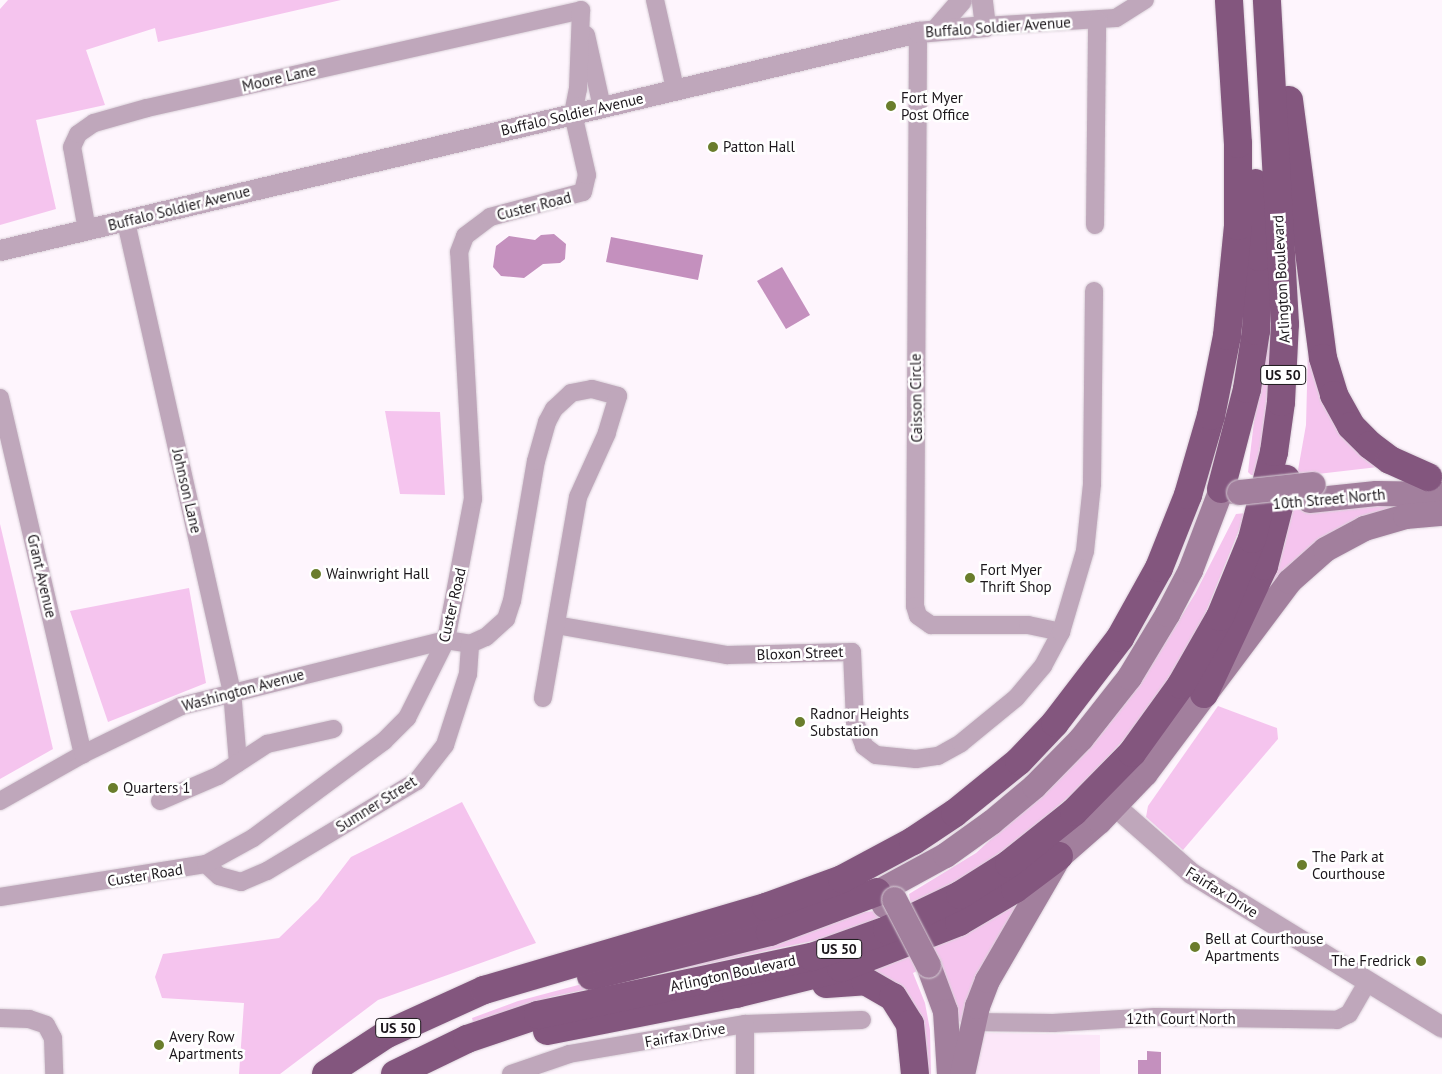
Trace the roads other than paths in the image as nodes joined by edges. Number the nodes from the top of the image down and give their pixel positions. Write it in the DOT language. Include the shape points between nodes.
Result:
graph roads {
  1 [pos="655,0"];
  2 [pos="961,0"];
  3 [pos="982,0"];
  4 [pos="1145,0"];
  5 [pos="1229,0"];
  6 [pos="579,5"];
  7 [pos="1267,8"];
  8 [pos="1097,20"];
  9 [pos="985,26"];
  10 [pos="927,30"];
  11 [pos="1232,62"];
  12 [pos="676,89"];
  13 [pos="602,107"];
  14 [pos="573,114"];
  15 [pos="126,222"];
  16 [pos="1095,225"];
  17 [pos="87,230"];
  18 [pos="0,250"];
  19 [pos="1094,291"];
  20 [pos="1285,324"];
  21 [pos="0,398"];
  22 [pos="1437,483"];
  23 [pos="1228,496"];
  24 [pos="1442,513"];
  25 [pos="556,625"];
  26 [pos="1061,632"];
  27 [pos="446,640"];
  28 [pos="470,644"];
  29 [pos="232,691"];
  30 [pos="1204,694"];
  31 [pos="543,698"];
  32 [pos="333,729"];
  33 [pos="84,754"];
  34 [pos="238,762"];
  35 [pos="160,800"];
  36 [pos="0,801"];
  37 [pos="1115,806"];
  38 [pos="1059,856"];
  39 [pos="206,864"];
  40 [pos="886,896"];
  41 [pos="0,898"];
  42 [pos="923,967"];
  43 [pos="1368,981"];
  44 [pos="736,994"];
  45 [pos="434,1011"];
  46 [pos="0,1018"];
  47 [pos="862,1020"];
  48 [pos="973,1022"];
  49 [pos="745,1024"];
  50 [pos="1442,1026"];
  51 [pos="440,1051"];
  52 [pos="544,1068"];
  53 [pos="54,1074"];
  54 [pos="326,1074"];
  55 [pos="395,1074"];
  56 [pos="511,1074"];
  57 [pos="745,1074"];
  58 [pos="915,1074"];
  59 [pos="936,1074"];
  60 [pos="949,1074"];
  61 [pos="962,1074"];
  1 -- 12 [label="street"];
  2 -- 10 [label="street"];
  3 -- 9 [label="street"];
  4 -- 8 [label="street, Buffalo Soldier Avenue" via="1116,18"];
  5 -- 11 [label="highway, US 50"];
  6 -- 13 [label="street"];
  6 -- 14 [label="street" via="578,89"];
  6 -- 17 [label="street, Moore Lane" via="94,123 78,134 72,147"];
  7 -- 20 [label="highway, Arlington Boulevard / US 50"];
  7 -- 22 [label="highway" via="1287,82 1321,344 1330,386 1344,416 1370,445 1390,460"];
  8 -- 9 [label="street, Buffalo Soldier Avenue"];
  8 -- 16 [label="street"];
  9 -- 10 [label="street, Buffalo Soldier Avenue"];
  10 -- 12 [label="street, Buffalo Soldier Avenue"];
  10 -- 26 [label="street, Caisson Circle" via="915,606 918,616 931,626 1028,626"];
  11 -- 23 [label="highway" via="1254,160 1259,296"];
  11 -- 45 [label="highway, US 50" via="1238,226 1228,336 1211,416 1185,503 1154,576 1120,638 1055,723 1019,761 956,812 913,841 842,879 758,910 509,981"];
  12 -- 13 [label="street, Buffalo Soldier Avenue"];
  13 -- 14 [label="street, Buffalo Soldier Avenue"];
  14 -- 15 [label="street, Buffalo Soldier Avenue"];
  14 -- 27 [label="street, Custer Road" via="587,175 583,192 490,217 465,236 458,252 473,499"];
  15 -- 17 [label="street, Buffalo Soldier Avenue"];
  15 -- 29 [label="street, Johnson Lane"];
  17 -- 18 [label="street, Buffalo Soldier Avenue"];
  19 -- 26 [label="street, Bloxon Street" via="1092,484 1085,551"];
  20 -- 30 [label="highway" via="1298,390 1284,495 1261,574"];
  20 -- 51 [label="highway, Arlington Boulevard / US 50" via="1281,402 1274,452 1252,539 1232,590 1208,640 1165,709 1120,766 1059,824 1008,864 960,895 863,940 785,963 538,1015"];
  21 -- 33 [label="street, Grant Avenue"];
  22 -- 23 [label="main road, 10th Street North, bridge" via="1366,478 1311,492"];
  23 -- 40 [label="main road" via="1175,600 1134,669 1093,724 1034,786 991,822"];
  24 -- 30 [label="main road" via="1405,516 1378,524 1350,535 1314,557 1277,595"];
  25 -- 26 [label="street, Bloxon Street" via="727,655 852,652 858,736 864,746 876,755 894,759 938,756 961,743 1036,677"];
  25 -- 28 [label="street" via="578,497 607,434 618,396 592,389 571,393 554,409 547,422 540,441 506,619 486,637"];
  25 -- 31 [label="street"];
  27 -- 28 [label="street"];
  27 -- 29 [label="street, Washington Avenue"];
  27 -- 39 [label="street, Custer Road" via="398,730 253,838"];
  28 -- 39 [label="street, Sumner Street" via="468,674 445,746 417,780 267,871 241,882 219,876"];
  29 -- 33 [label="street, Washington Avenue" via="181,706"];
  29 -- 34 [label="street, Johnson Lane"];
  30 -- 37 [label="main road" via="1159,756"];
  32 -- 34 [label="street" via="267,744"];
  33 -- 36 [label="street, Washington Avenue"];
  34 -- 35 [label="street" via="218,776"];
  37 -- 38 [label="main road"];
  37 -- 43 [label="street, Fairfax Drive" via="1191,873"];
  38 -- 44 [label="highway" via="959,922 841,968"];
  38 -- 48 [label="main road" via="987,980"];
  39 -- 41 [label="street, Custer Road"];
  40 -- 42 [label="main road, bridge"];
  40 -- 45 [label="highway" via="770,932 528,992"];
  42 -- 59 [label="main road" via="934,1021"];
  42 -- 60 [label="main road" via="945,1011"];
  43 -- 48 [label="street, 12th Court North" via="1349,1014 1337,1020 1154,1017 1053,1023"];
  43 -- 50 [label="street, Fairfax Drive"];
  44 -- 51 [label="highway"];
  44 -- 58 [label="highway" via="793,990 850,980 877,985 893,997 907,1016 913,1040"];
  45 -- 54 [label="highway, US 50" via="387,1034"];
  46 -- 53 [label="street" via="40,1021 52,1034"];
  47 -- 49 [label="street, Fairfax Drive"];
  48 -- 61 [label="main road"];
  49 -- 52 [label="street, Fairfax Drive" via="574,1053"];
  49 -- 57 [label="street"];
  51 -- 55 [label="highway, Arlington Boulevard / US 50"];
  52 -- 56 [label="street, Fairfax Drive"];
}
